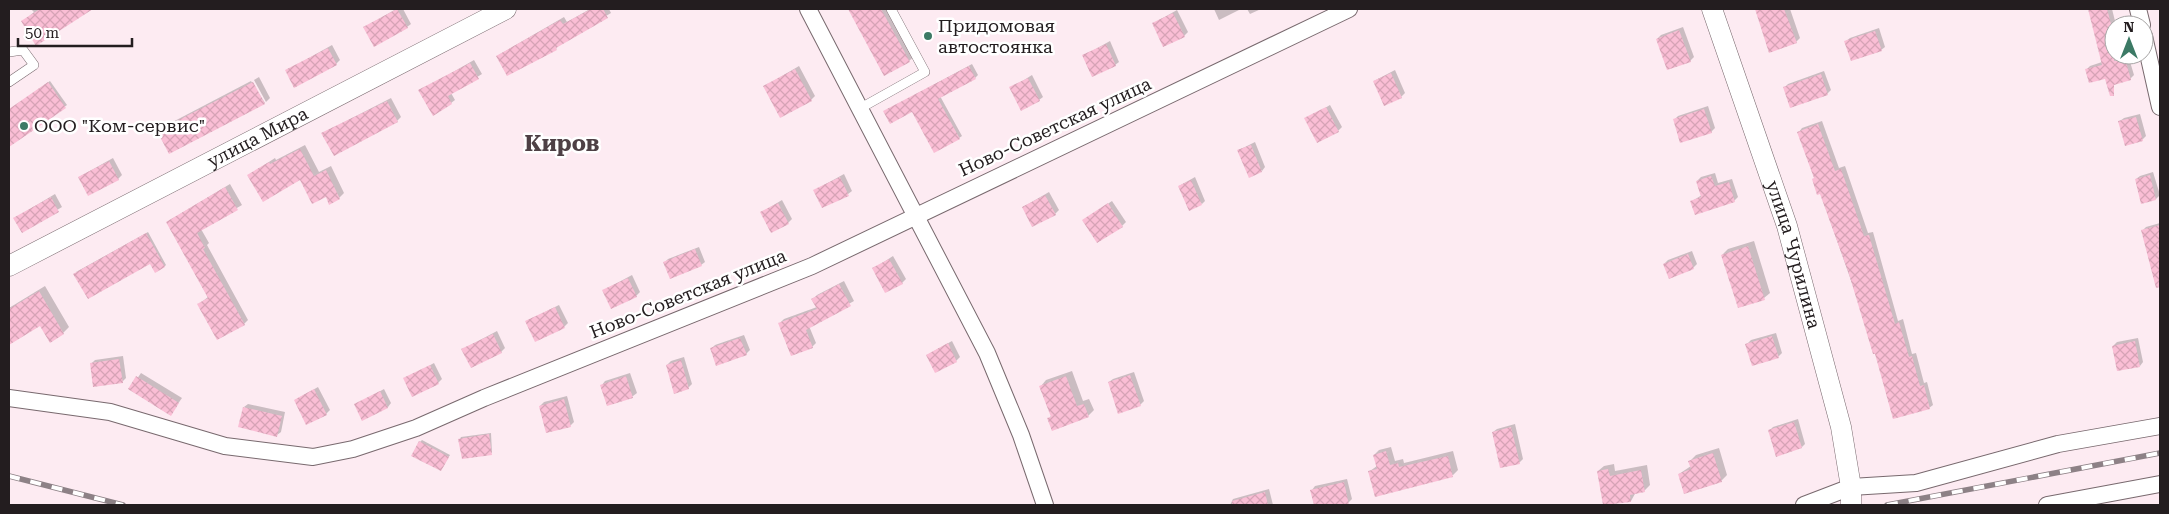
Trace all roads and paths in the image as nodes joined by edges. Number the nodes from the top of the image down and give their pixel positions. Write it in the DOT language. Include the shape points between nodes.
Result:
graph roads {
  1 [pos="506,9"];
  2 [pos="808,9"];
  3 [pos="891,9"];
  4 [pos="1349,9"];
  5 [pos="1712,9"];
  6 [pos="9,52"];
  7 [pos="2151,65"];
  8 [pos="9,82"];
  9 [pos="2160,107"];
  10 [pos="859,109"];
  11 [pos="914,216"];
  12 [pos="9,266"];
  13 [pos="9,398"];
  14 [pos="2160,426"];
  15 [pos="2160,484"];
  16 [pos="1851,496"];
  17 [pos="1045,505"];
  18 [pos="1804,505"];
  19 [pos="2047,505"];
  1 -- 12 [label="street, улица Мира"];
  2 -- 10 [label="street"];
  3 -- 10 [label="lane" via="925,72"];
  4 -- 11 [label="street, Ново-Советская улица"];
  5 -- 16 [label="street, улица Чурилина" via="1787,226 1841,427"];
  6 -- 8 [label="lane" via="23,50 34,65"];
  7 -- 9 [label="street"];
  10 -- 11 [label="street"];
  11 -- 13 [label="street, Ново-Советская улица" via="812,266 416,428 353,449 313,457 224,446 110,412"];
  11 -- 17 [label="street" via="987,353 1021,434"];
  14 -- 16 [label="street" via="2058,444 1916,483"];
  15 -- 19 [label="street"];
  16 -- 18 [label="street"];
}
